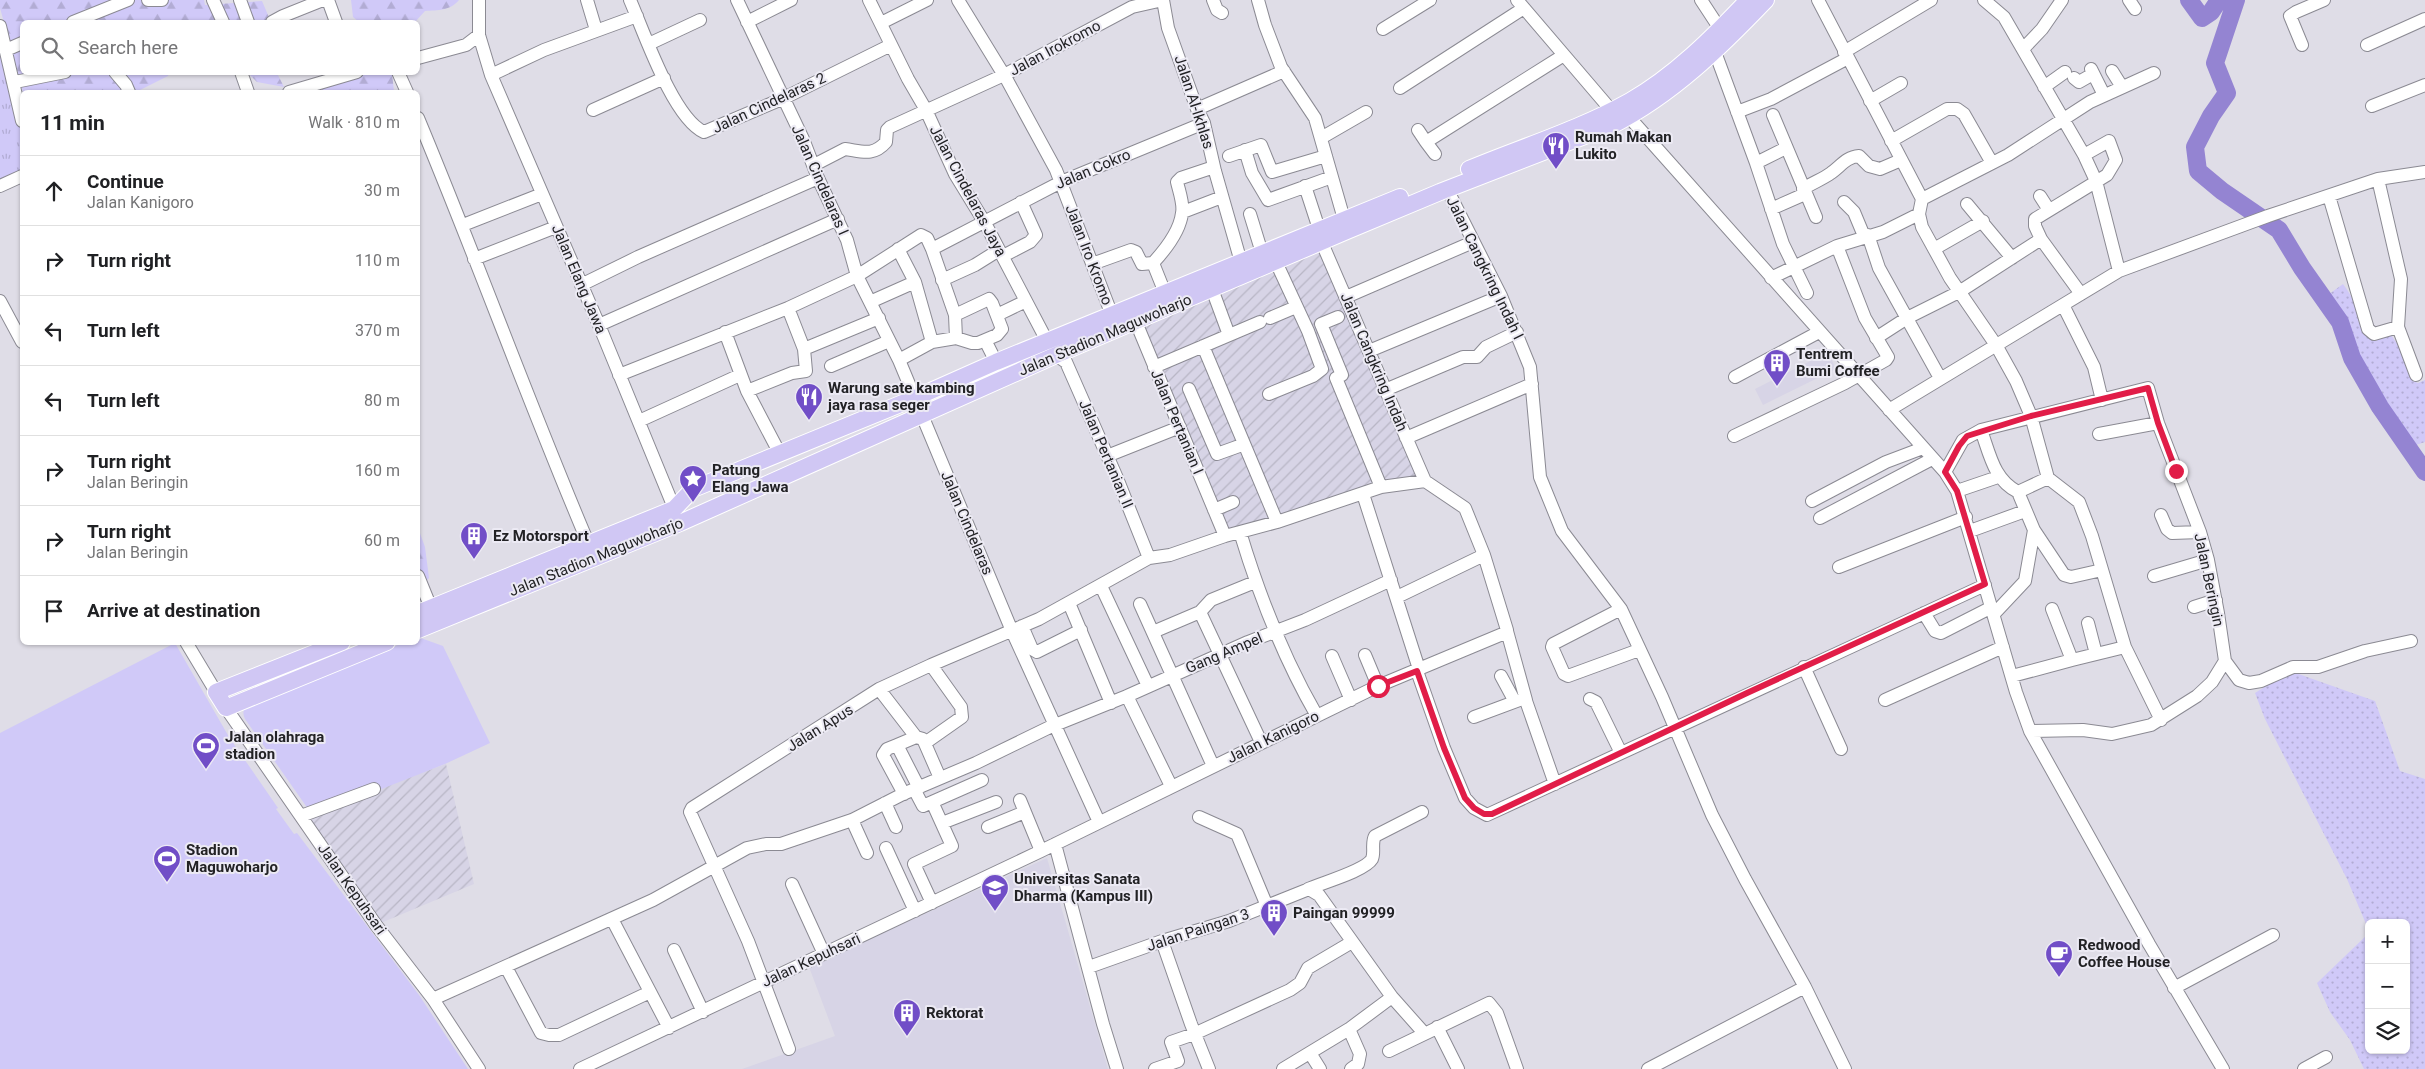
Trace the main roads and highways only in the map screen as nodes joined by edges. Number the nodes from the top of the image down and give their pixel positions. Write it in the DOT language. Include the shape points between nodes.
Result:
graph roads {
  1 [pos="1748,0"];
  2 [pos="1766,0"];
  3 [pos="1664,86"];
  4 [pos="1573,134"];
  5 [pos="1346,226"];
  6 [pos="1269,258"];
  7 [pos="1132,314"];
  8 [pos="1052,348"];
  9 [pos="702,486"];
  10 [pos="712,508"];
  11 [pos="677,516"];
  12 [pos="424,610"];
  13 [pos="420,629"];
  14 [pos="334,645"];
  15 [pos="380,645"];
  1 -- 3 [label="main road, Jalan Stadion Maguwoharjo"];
  2 -- 3 [label="main road, Jalan Stadion Maguwoharjo" via="1714,52"];
  3 -- 4 [label="main road, Jalan Stadion Maguwoharjo" via="1611,110"];
  3 -- 4 [label="main road, Jalan Stadion Maguwoharjo" via="1629,117"];
  4 -- 5 [label="main road, Jalan Stadion Maguwoharjo"];
  4 -- 5 [label="main road, Jalan Stadion Maguwoharjo" via="1447,189"];
  5 -- 6 [label="main road, Jalan Stadion Maguwoharjo"];
  6 -- 7 [label="main road, Jalan Stadion Maguwoharjo" via="1212,289"];
  6 -- 7 [label="main road, Jalan Stadion Maguwoharjo" via="1241,262 1166,293"];
  7 -- 8 [label="main road, Jalan Stadion Maguwoharjo"];
  8 -- 9 [label="main road, Jalan Stadion Maguwoharjo" via="996,362"];
  8 -- 10 [label="main road, Jalan Stadion Maguwoharjo" via="922,415"];
  9 -- 10 [label="main road"];
  9 -- 11 [label="main road, Jalan Stadion Maguwoharjo" via="688,493"];
  10 -- 11 [label="main road, Jalan Stadion Maguwoharjo"];
  11 -- 12 [label="main road, Jalan Stadion Maguwoharjo" via="588,545"];
  11 -- 13 [label="main road, Jalan Stadion Maguwoharjo"];
  14 -- 15 [label="main road" via="216,692 226,708"];
}
